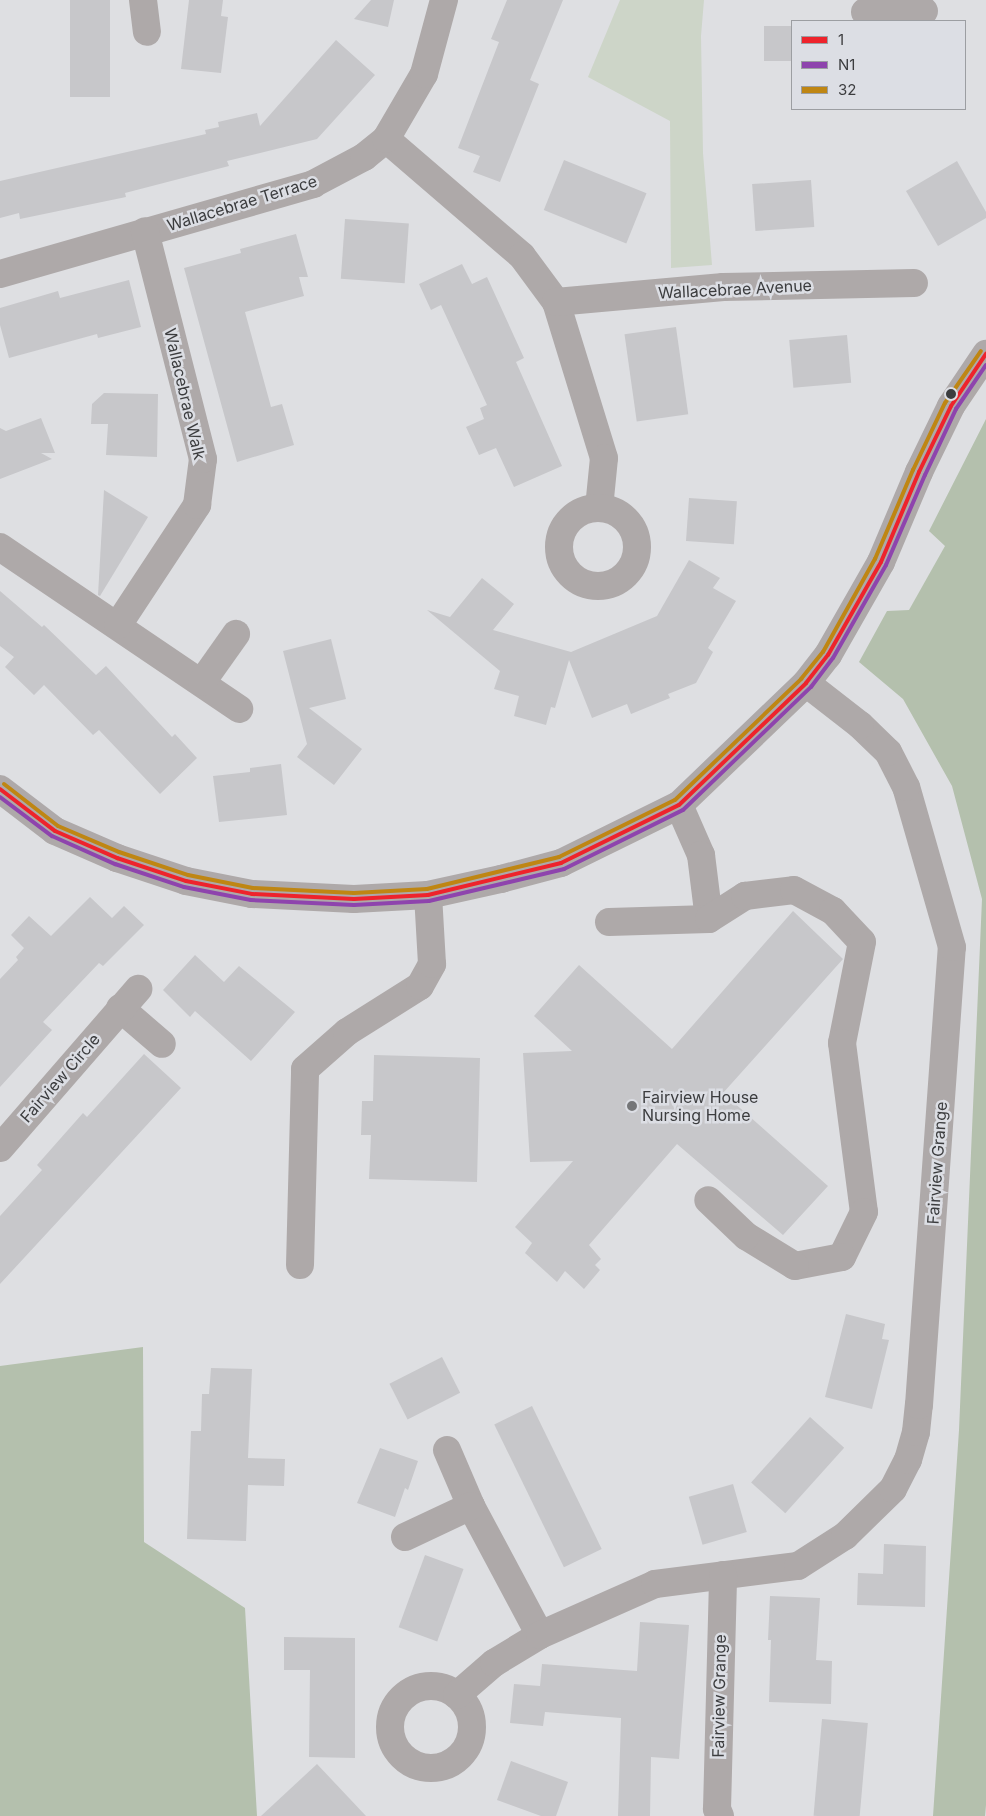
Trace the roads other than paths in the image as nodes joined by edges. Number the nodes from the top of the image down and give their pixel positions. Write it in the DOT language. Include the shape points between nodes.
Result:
graph roads {
  1 [pos="143,0"];
  2 [pos="444,0"];
  3 [pos="927,11"];
  4 [pos="864,12"];
  5 [pos="147,32"];
  6 [pos="386,139"];
  7 [pos="145,231"];
  8 [pos="0,274"];
  9 [pos="914,283"];
  10 [pos="556,302"];
  11 [pos="986,354"];
  12 [pos="599,508"];
  13 [pos="0,547"];
  14 [pos="118,625"];
  15 [pos="236,634"];
  16 [pos="202,682"];
  17 [pos="806,683"];
  18 [pos="240,709"];
  19 [pos="0,790"];
  20 [pos="679,805"];
  21 [pos="428,895"];
  22 [pos="709,919"];
  23 [pos="609,922"];
  24 [pos="162,1044"];
  25 [pos="0,1148"];
  26 [pos="708,1200"];
  27 [pos="300,1266"];
  28 [pos="446,1450"];
  29 [pos="471,1506"];
  30 [pos="405,1537"];
  31 [pos="723,1575"];
  32 [pos="540,1635"];
  33 [pos="457,1695"];
  34 [pos="720,1816"];
  1 -- 5 [label="street"];
  2 -- 6 [label="street, Wallacebrae Terrace" via="424,74"];
  3 -- 4 [label="street"];
  6 -- 7 [label="street, Wallacebrae Terrace" via="364,156 313,184"];
  6 -- 10 [label="street" via="522,256"];
  7 -- 8 [label="street, Wallacebrae Terrace"];
  7 -- 14 [label="street, Wallacebrae Walk" via="203,459 197,505"];
  9 -- 10 [label="street, Wallacebrae Avenue" via="723,287"];
  10 -- 12 [label="street" via="604,458"];
  11 -- 17 [label="street" via="951,406 872,578 828,655"];
  13 -- 14 [label="street"];
  14 -- 16 [label="street"];
  15 -- 16 [label="street"];
  16 -- 18 [label="street"];
  17 -- 20 [label="street"];
  17 -- 31 [label="street, Fairview Grange" via="860,725 888,752 906,788 952,947 919,1405 908,1460 893,1489 845,1536 798,1566"];
  19 -- 21 [label="street" via="55,831 117,858 186,882 252,894 354,899"];
  20 -- 21 [label="street" via="561,863"];
  20 -- 22 [label="street" via="701,855"];
  21 -- 27 [label="street" via="432,964 420,986 347,1032 304,1069"];
  22 -- 23 [label="street"];
  22 -- 26 [label="street" via="745,896 794,890 833,911 862,942 842,1043 864,1212 842,1257 795,1266 746,1236"];
  24 -- 25 [label="street, Fairview Circle" via="129,998"];
  28 -- 29 [label="street"];
  29 -- 30 [label="street"];
  29 -- 32 [label="street"];
  31 -- 32 [label="street, Fairview Grange" via="655,1584"];
  31 -- 34 [label="street, Fairview Grange" via="717,1809"];
  32 -- 33 [label="street, Fairview Grange" via="494,1663"];
}
